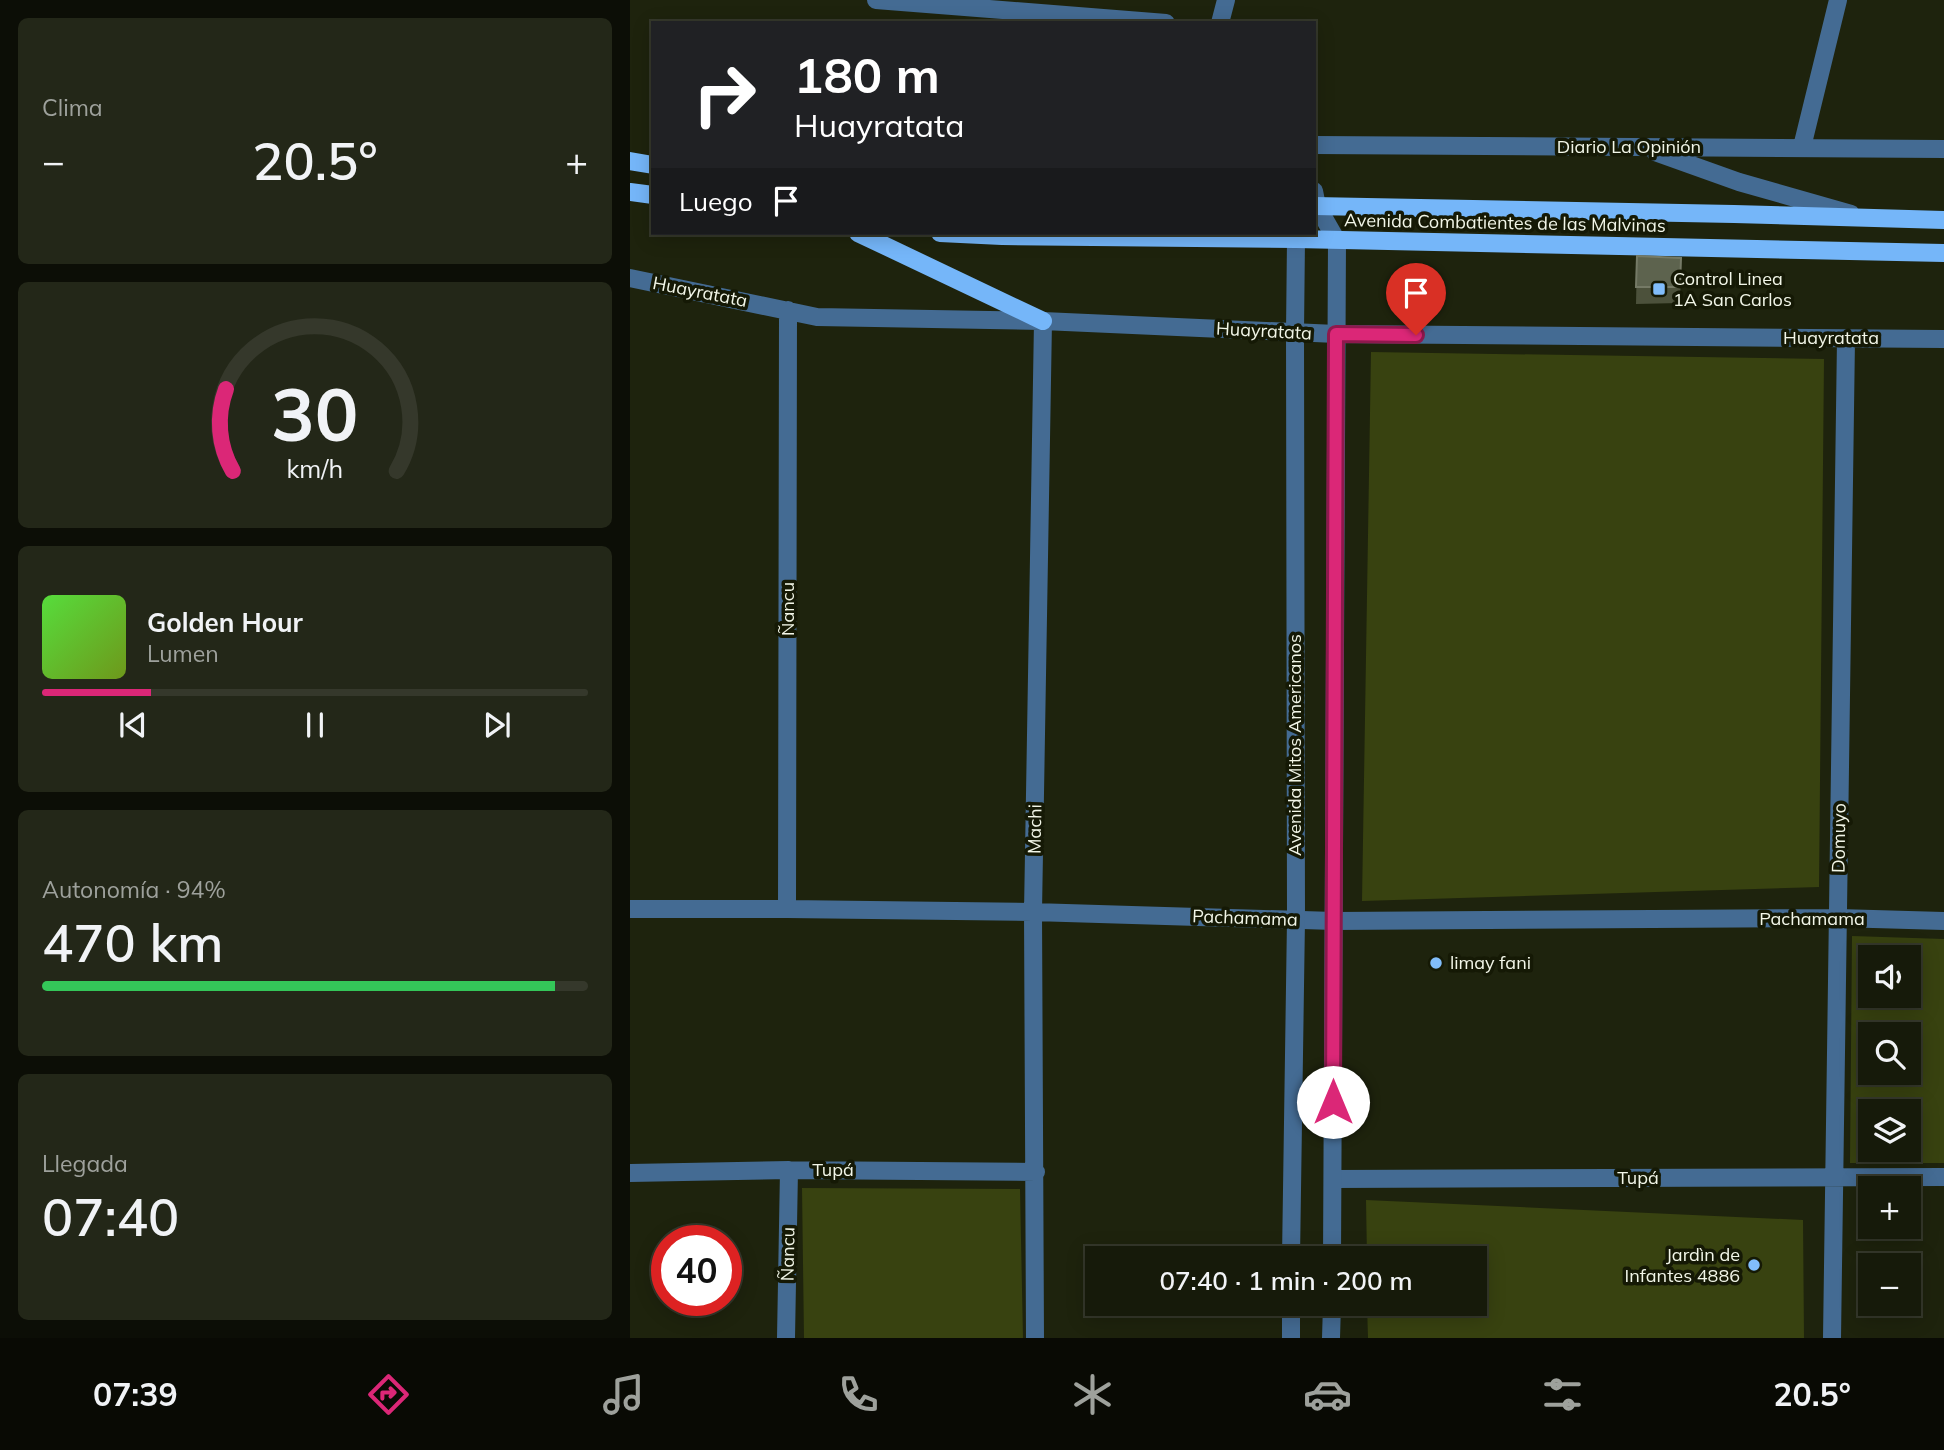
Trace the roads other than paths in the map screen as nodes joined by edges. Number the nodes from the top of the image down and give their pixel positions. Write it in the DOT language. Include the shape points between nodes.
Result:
graph roads {
  1 [pos="876,0"];
  2 [pos="1226,0"];
  3 [pos="1838,0"];
  4 [pos="949,3"];
  5 [pos="1144,21"];
  6 [pos="1221,21"];
  7 [pos="1316,145"];
  8 [pos="1802,147"];
  9 [pos="1643,148"];
  10 [pos="1944,149"];
  11 [pos="630,162"];
  12 [pos="651,165"];
  13 [pos="630,191"];
  14 [pos="651,195"];
  15 [pos="1316,204"];
  16 [pos="1316,206"];
  17 [pos="1872,219"];
  18 [pos="1944,220"];
  19 [pos="863,235"];
  20 [pos="981,235"];
  21 [pos="1298,236"];
  22 [pos="1337,241"];
  23 [pos="1944,253"];
  24 [pos="630,278"];
  25 [pos="788,310"];
  26 [pos="1043,321"];
  27 [pos="1295,332"];
  28 [pos="1336,334"];
  29 [pos="1846,339"];
  30 [pos="1944,339"];
  31 [pos="630,909"];
  32 [pos="787,909"];
  33 [pos="1033,912"];
  34 [pos="1838,918"];
  35 [pos="1296,919"];
  36 [pos="1944,920"];
  37 [pos="1334,921"];
  38 [pos="789,1170"];
  39 [pos="1036,1172"];
  40 [pos="630,1173"];
  41 [pos="1835,1176"];
  42 [pos="1944,1177"];
  43 [pos="1333,1180"];
  44 [pos="1292,1246"];
  45 [pos="1332,1246"];
  46 [pos="1291,1316"];
  47 [pos="1332,1316"];
  48 [pos="786,1338"];
  49 [pos="1035,1338"];
  50 [pos="1290,1338"];
  51 [pos="1331,1338"];
  52 [pos="1832,1338"];
  1 -- 4 [label="street"];
  2 -- 6 [label="street"];
  3 -- 8 [label="street"];
  4 -- 5 [label="street"];
  7 -- 9 [label="street, Diario La Opinión"];
  8 -- 9 [label="street, Diario La Opinión"];
  8 -- 10 [label="street, Diario La Opinión"];
  9 -- 17 [label="street" via="1739,182"];
  11 -- 12 [label="main road"];
  13 -- 14 [label="main road"];
  15 -- 17 [label="main road, Avenida Combatientes de las Malvinas"];
  16 -- 22 [label="street"];
  17 -- 18 [label="main road, Avenida Combatientes de las Malvinas"];
  19 -- 26 [label="main road"];
  20 -- 21 [label="main road, Avenida Combatientes de las Malvinas"];
  21 -- 22 [label="main road, Avenida Combatientes de las Malvinas"];
  21 -- 27 [label="street, Avenida Mitos Americanos"];
  22 -- 23 [label="main road, Avenida Combatientes de las Malvinas"];
  22 -- 28 [label="street"];
  24 -- 25 [label="street, Huayratata"];
  25 -- 26 [label="street, Huayratata" via="817,317"];
  25 -- 32 [label="street, Ñancu"];
  26 -- 27 [label="street, Huayratata"];
  26 -- 33 [label="street, Machi"];
  27 -- 28 [label="street, Huayratata"];
  27 -- 35 [label="street, Avenida Mitos Americanos"];
  28 -- 29 [label="street, Huayratata"];
  28 -- 37 [label="street"];
  29 -- 30 [label="street, Huayratata"];
  29 -- 34 [label="street, Domuyo"];
  31 -- 32 [label="street, Pachamama"];
  32 -- 33 [label="street, Pachamama"];
  33 -- 35 [label="street, Pachamama"];
  33 -- 39 [label="street, Machi"];
  34 -- 36 [label="street, Pachamama"];
  34 -- 37 [label="street, Pachamama"];
  34 -- 41 [label="street, Domuyo"];
  35 -- 37 [label="street, Pachamama"];
  35 -- 44 [label="street, Avenida Mitos Americanos"];
  37 -- 43 [label="street"];
  38 -- 39 [label="street, Tupá"];
  38 -- 40 [label="street, Tupá"];
  38 -- 48 [label="street, Ñancu"];
  39 -- 49 [label="street, Machi"];
  41 -- 42 [label="street, Tupá"];
  41 -- 43 [label="street, Tupá"];
  41 -- 52 [label="street, Domuyo"];
  43 -- 45 [label="street"];
  46 -- 50 [label="street"];
  47 -- 51 [label="street"];
}
